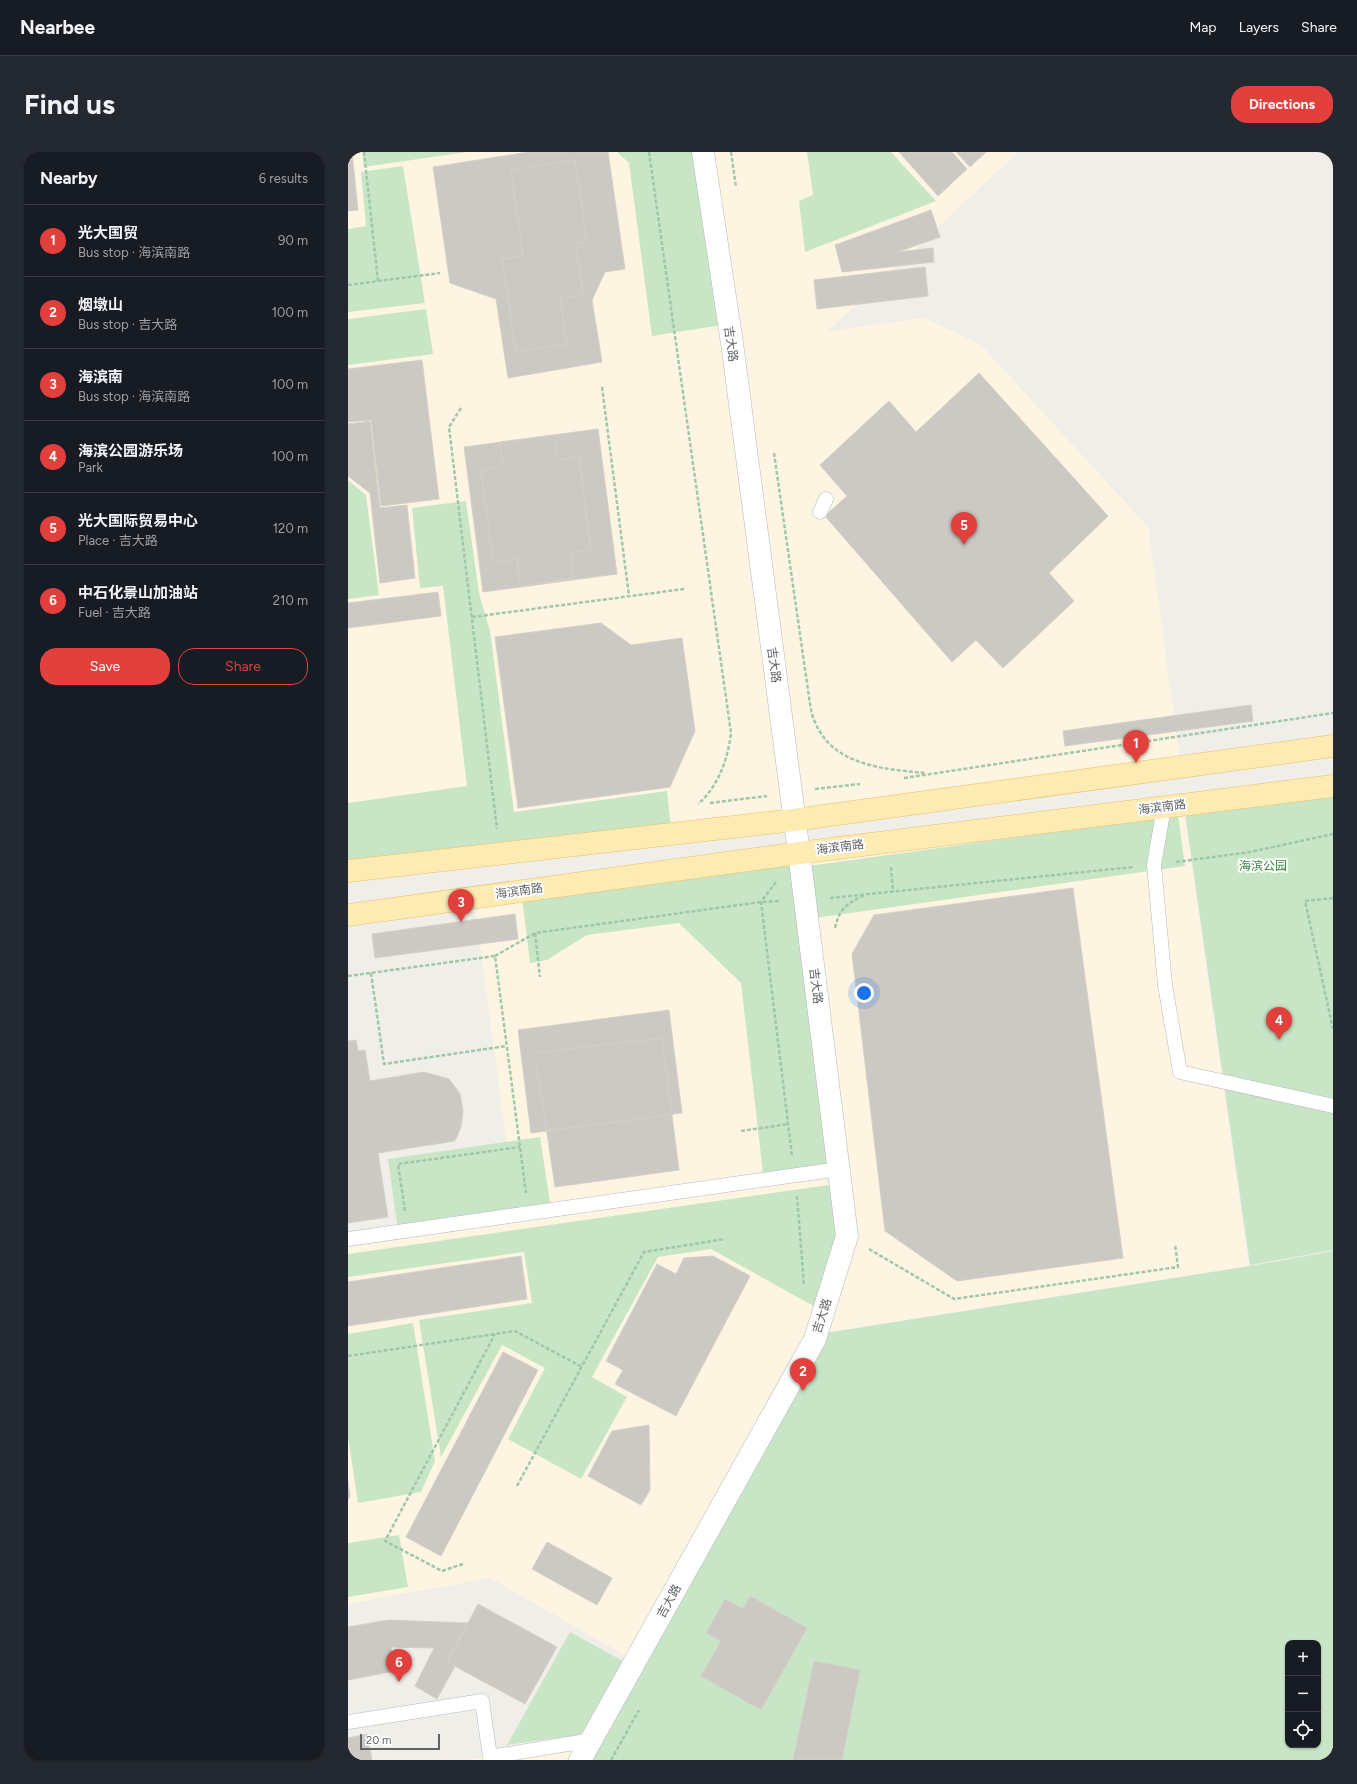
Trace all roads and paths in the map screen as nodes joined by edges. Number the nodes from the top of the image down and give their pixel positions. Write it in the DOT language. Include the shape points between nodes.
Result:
graph roads {
  1 [pos="364,152"];
  2 [pos="649,152"];
  3 [pos="703,152"];
  4 [pos="730,152"];
  5 [pos="736,191"];
  6 [pos="440,273"];
  7 [pos="378,281"];
  8 [pos="348,285"];
  9 [pos="602,387"];
  10 [pos="461,408"];
  11 [pos="773,451"];
  12 [pos="684,589"];
  13 [pos="629,596"];
  14 [pos="472,617"];
  15 [pos="1333,713"];
  16 [pos="1333,746"];
  17 [pos="1333,786"];
  18 [pos="698,804"];
  19 [pos="1164,807"];
  20 [pos="794,820"];
  21 [pos="1333,834"];
  22 [pos="501,853"];
  23 [pos="799,853"];
  24 [pos="1154,865"];
  25 [pos="348,871"];
  26 [pos="864,894"];
  27 [pos="1333,898"];
  28 [pos="805,901"];
  29 [pos="761,902"];
  30 [pos="348,915"];
  31 [pos="535,932"];
  32 [pos="833,933"];
  33 [pos="495,956"];
  34 [pos="371,973"];
  35 [pos="348,976"];
  36 [pos="540,977"];
  37 [pos="1333,1029"];
  38 [pos="506,1046"];
  39 [pos="1333,1106"];
  40 [pos="788,1124"];
  41 [pos="741,1131"];
  42 [pos="520,1147"];
  43 [pos="839,1169"];
  44 [pos="795,1175"];
  45 [pos="528,1213"];
  46 [pos="407,1230"];
  47 [pos="847,1236"];
  48 [pos="348,1239"];
  49 [pos="725,1239"];
  50 [pos="1175,1244"];
  51 [pos="804,1290"];
  52 [pos="495,1334"];
  53 [pos="348,1356"];
  54 [pos="582,1367"];
  55 [pos="517,1486"];
  56 [pos="463,1564"];
  57 [pos="642,1705"];
  58 [pos="348,1722"];
  59 [pos="592,1740"];
  60 [pos="580,1760"];
  61 [pos="611,1760"];
  1 -- 7 [label="path"];
  2 -- 18 [label="path" via="731,733 727,757 721,771 707,796"];
  3 -- 20 [label="main road, 吉大路" via="733,351"];
  4 -- 5 [label="path"];
  6 -- 7 [label="path"];
  7 -- 8 [label="path"];
  9 -- 13 [label="path"];
  10 -- 14 [label="path" via="448,427"];
  11 -- 15 [label="path" via="810,704 815,722 822,734 844,756 874,767 930,774"];
  12 -- 13 [label="path"];
  13 -- 14 [label="path"];
  14 -- 22 [label="path"];
  16 -- 20 [label="main road"];
  17 -- 19 [label="main road, 海滨南路"];
  19 -- 23 [label="main road, 海滨南路"];
  19 -- 24 [label="lane"];
  20 -- 22 [label="main road"];
  20 -- 23 [label="main road, 吉大路"];
  21 -- 24 [label="path" via="1250,852"];
  22 -- 25 [label="main road"];
  23 -- 28 [label="main road, 吉大路"];
  23 -- 29 [label="path"];
  23 -- 30 [label="main road, 海滨南路"];
  24 -- 26 [label="path"];
  24 -- 39 [label="lane" via="1165,985 1180,1072"];
  26 -- 28 [label="path"];
  26 -- 32 [label="path" via="844,906"];
  27 -- 37 [label="path" via="1305,901"];
  28 -- 29 [label="path"];
  28 -- 43 [label="main road, 吉大路"];
  29 -- 31 [label="path"];
  29 -- 40 [label="path"];
  31 -- 33 [label="path"];
  31 -- 36 [label="path"];
  33 -- 34 [label="path"];
  33 -- 38 [label="path"];
  34 -- 35 [label="path"];
  34 -- 38 [label="path" via="384,1064"];
  38 -- 42 [label="path"];
  40 -- 41 [label="path"];
  40 -- 44 [label="path"];
  42 -- 45 [label="path"];
  42 -- 46 [label="path" via="398,1164"];
  43 -- 44 [label="lane"];
  43 -- 47 [label="main road, 吉大路"];
  44 -- 45 [label="lane"];
  44 -- 51 [label="path"];
  45 -- 46 [label="lane"];
  46 -- 48 [label="lane"];
  47 -- 50 [label="path" via="954,1299 1178,1268"];
  47 -- 59 [label="main road, 吉大路" via="815,1339"];
  49 -- 54 [label="path" via="644,1252"];
  52 -- 53 [label="path"];
  52 -- 54 [label="path" via="515,1331"];
  52 -- 56 [label="path" via="385,1540 442,1571"];
  54 -- 55 [label="path"];
  57 -- 61 [label="path"];
  58 -- 59 [label="lane" via="482,1701 490,1757"];
  59 -- 60 [label="main road, 吉大路"];
}
